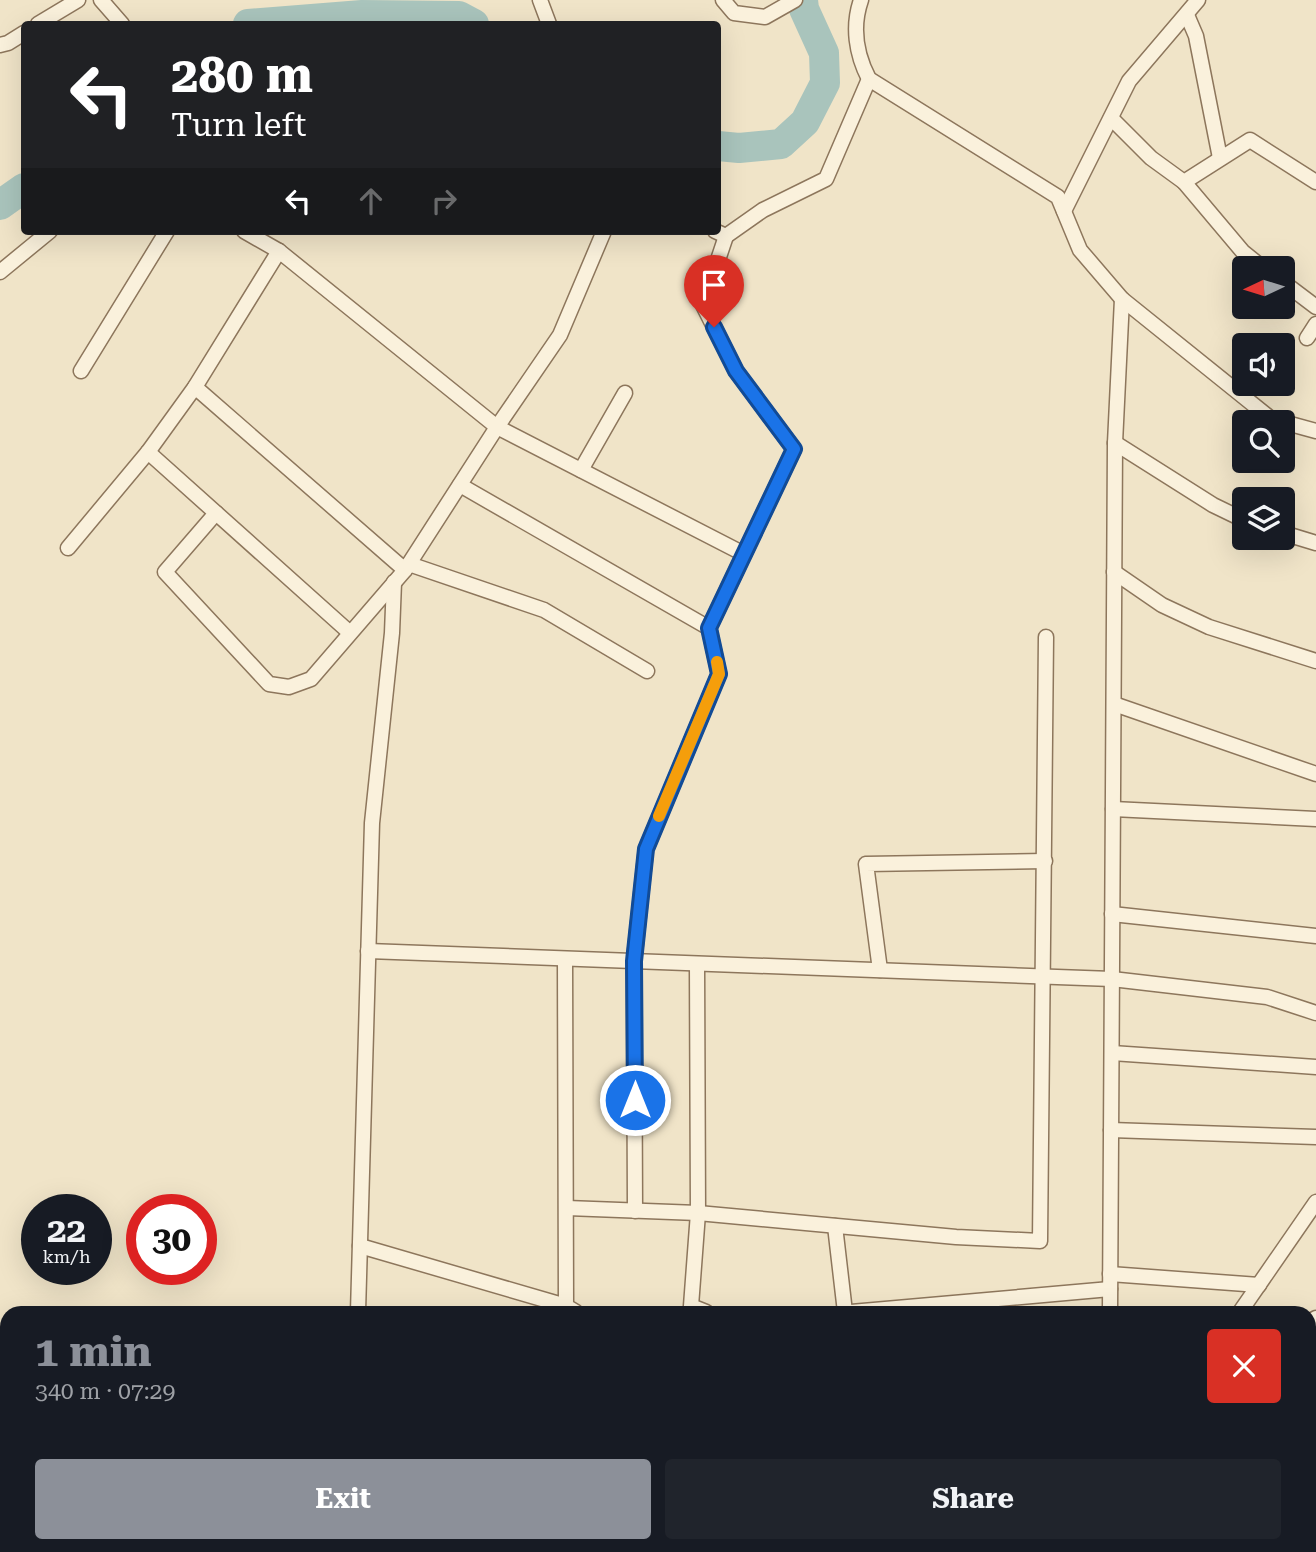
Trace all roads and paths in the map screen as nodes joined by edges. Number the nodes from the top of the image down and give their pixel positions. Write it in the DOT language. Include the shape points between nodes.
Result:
graph roads {
  1 [pos="101,0"];
  2 [pos="540,0"];
  3 [pos="723,0"];
  4 [pos="795,0"];
  5 [pos="861,0"];
  6 [pos="1198,0"];
  7 [pos="74,1"];
  8 [pos="1187,15"];
  9 [pos="43,21"];
  10 [pos="119,21"];
  11 [pos="548,21"];
  12 [pos="21,35"];
  13 [pos="0,45"];
  14 [pos="869,79"];
  15 [pos="1111,118"];
  16 [pos="1220,158"];
  17 [pos="1184,182"];
  18 [pos="1316,182"];
  19 [pos="1064,211"];
  20 [pos="721,232"];
  21 [pos="45,235"];
  22 [pos="165,235"];
  23 [pos="251,235"];
  24 [pos="602,235"];
  25 [pos="720,235"];
  26 [pos="279,251"];
  27 [pos="1248,256"];
  28 [pos="0,272"];
  29 [pos="1295,291"];
  30 [pos="1122,299"];
  31 [pos="1316,307"];
  32 [pos="1316,324"];
  33 [pos="1307,338"];
  34 [pos="81,371"];
  35 [pos="195,387"];
  36 [pos="625,393"];
  37 [pos="1260,410"];
  38 [pos="1295,426"];
  39 [pos="497,428"];
  40 [pos="1316,432"];
  41 [pos="1115,443"];
  42 [pos="148,452"];
  43 [pos="581,470"];
  44 [pos="460,485"];
  45 [pos="216,513"];
  46 [pos="1232,514"];
  47 [pos="1295,537"];
  48 [pos="1316,543"];
  49 [pos="68,548"];
  50 [pos="744,554"];
  51 [pos="407,567"];
  52 [pos="1114,572"];
  53 [pos="394,582"];
  54 [pos="709,628"];
  55 [pos="349,632"];
  56 [pos="1046,637"];
  57 [pos="1316,661"];
  58 [pos="647,671"];
  59 [pos="1114,704"];
  60 [pos="1316,774"];
  61 [pos="1113,809"];
  62 [pos="1316,819"];
  63 [pos="1045,861"];
  64 [pos="1112,914"];
  65 [pos="1316,936"];
  66 [pos="368,951"];
  67 [pos="565,959"];
  68 [pos="634,961"];
  69 [pos="697,964"];
  70 [pos="880,970"];
  71 [pos="1044,977"];
  72 [pos="1112,979"];
  73 [pos="1316,1013"];
  74 [pos="1112,1053"];
  75 [pos="1316,1067"];
  76 [pos="1111,1130"];
  77 [pos="1316,1137"];
  78 [pos="1315,1205"];
  79 [pos="567,1208"];
  80 [pos="635,1211"];
  81 [pos="698,1213"];
  82 [pos="835,1226"];
  83 [pos="360,1246"];
  84 [pos="1110,1274"];
  85 [pos="1258,1285"];
  86 [pos="1110,1289"];
  87 [pos="358,1306"];
  88 [pos="558,1306"];
  89 [pos="571,1306"];
  90 [pos="691,1306"];
  91 [pos="844,1306"];
  92 [pos="919,1306"];
  93 [pos="1110,1306"];
  94 [pos="1244,1306"];
  1 -- 10 [label="street"];
  2 -- 11 [label="street"];
  3 -- 4 [label="street" via="734,13 765,18"];
  5 -- 14 [label="street" via="856,38"];
  6 -- 8 [label="street"];
  7 -- 9 [label="street"];
  8 -- 15 [label="street" via="1129,81"];
  8 -- 16 [label="street" via="1196,36"];
  12 -- 13 [label="street"];
  14 -- 19 [label="street" via="1058,197"];
  14 -- 20 [label="street" via="826,179"];
  15 -- 17 [label="street" via="1151,158"];
  15 -- 19 [label="street"];
  16 -- 17 [label="street"];
  16 -- 18 [label="street" via="1250,140"];
  17 -- 27 [label="street"];
  19 -- 30 [label="street" via="1080,250"];
  21 -- 28 [label="street"];
  22 -- 34 [label="street"];
  23 -- 26 [label="street"];
  24 -- 39 [label="street" via="560,335"];
  25 -- 50 [label="street" via="703,305 736,371 794,449"];
  26 -- 35 [label="street"];
  26 -- 39 [label="street"];
  29 -- 31 [label="street"];
  30 -- 37 [label="street"];
  30 -- 41 [label="street"];
  32 -- 33 [label="street"];
  35 -- 42 [label="street"];
  35 -- 51 [label="street"];
  36 -- 43 [label="street"];
  38 -- 40 [label="street"];
  39 -- 43 [label="street"];
  39 -- 44 [label="street"];
  41 -- 46 [label="street"];
  41 -- 52 [label="street"];
  42 -- 45 [label="street"];
  42 -- 49 [label="street"];
  43 -- 50 [label="street"];
  44 -- 51 [label="street"];
  44 -- 54 [label="street"];
  45 -- 55 [label="street"];
  45 -- 55 [label="street" via="166,572 269,684 289,687 311,679"];
  47 -- 48 [label="street"];
  50 -- 54 [label="street"];
  51 -- 53 [label="street"];
  51 -- 58 [label="street" via="544,610"];
  52 -- 57 [label="street" via="1163,605 1209,627"];
  52 -- 59 [label="street"];
  53 -- 55 [label="street"];
  53 -- 66 [label="street" via="372,823"];
  54 -- 68 [label="street" via="719,674 646,849"];
  56 -- 63 [label="street"];
  59 -- 60 [label="street"];
  59 -- 61 [label="street"];
  61 -- 62 [label="street"];
  61 -- 64 [label="street"];
  63 -- 70 [label="street" via="866,864"];
  63 -- 71 [label="street"];
  64 -- 65 [label="street"];
  64 -- 72 [label="street"];
  66 -- 67 [label="street"];
  66 -- 83 [label="street"];
  67 -- 68 [label="street"];
  67 -- 79 [label="street"];
  68 -- 69 [label="street"];
  68 -- 80 [label="street"];
  69 -- 70 [label="street"];
  69 -- 81 [label="street"];
  70 -- 71 [label="street"];
  71 -- 72 [label="street"];
  71 -- 82 [label="street" via="1040,1241"];
  72 -- 73 [label="street" via="1268,997"];
  72 -- 74 [label="street"];
  74 -- 75 [label="street"];
  74 -- 76 [label="street"];
  76 -- 77 [label="street"];
  76 -- 84 [label="street"];
  78 -- 85 [label="street"];
  79 -- 80 [label="street"];
  79 -- 89 [label="street"];
  80 -- 81 [label="street"];
  81 -- 82 [label="street"];
  81 -- 90 [label="street"];
  82 -- 91 [label="street"];
  83 -- 87 [label="street"];
  83 -- 88 [label="street"];
  84 -- 85 [label="street"];
  84 -- 86 [label="street"];
  85 -- 94 [label="street"];
  86 -- 92 [label="street"];
  86 -- 93 [label="street"];
}
